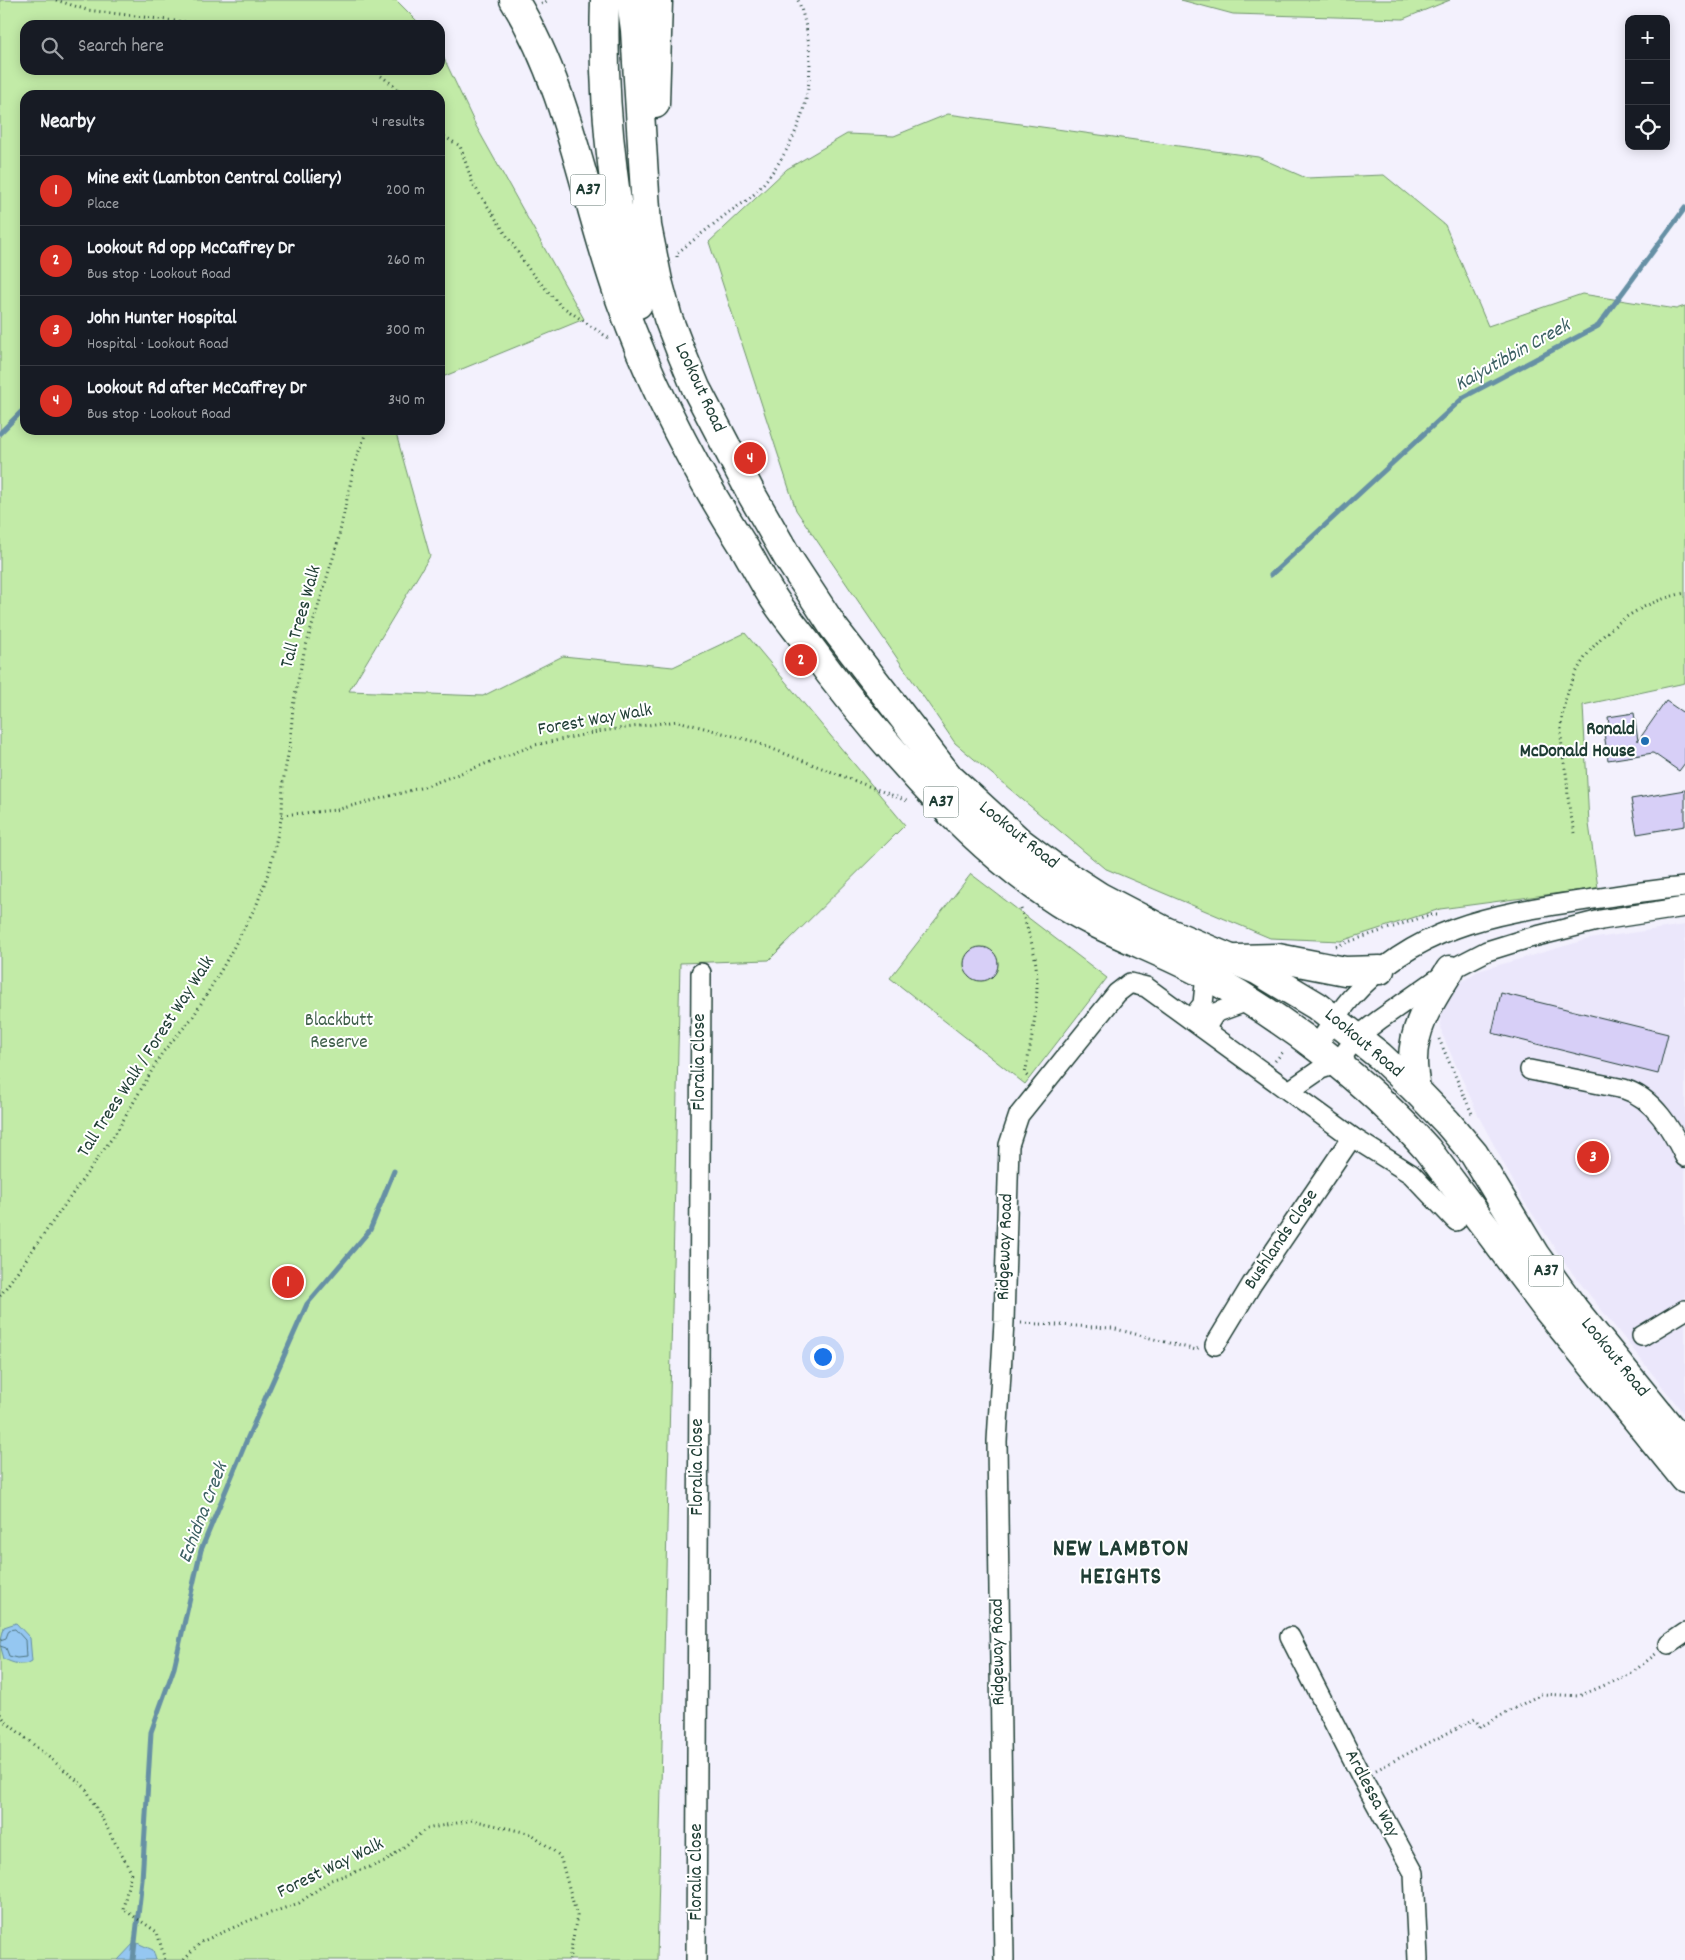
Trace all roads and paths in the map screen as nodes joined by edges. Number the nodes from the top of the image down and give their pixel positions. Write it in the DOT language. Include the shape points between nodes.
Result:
graph roads {
  1 [pos="56,0"];
  2 [pos="514,0"];
  3 [pos="605,0"];
  4 [pos="631,0"];
  5 [pos="658,0"];
  6 [pos="798,0"];
  7 [pos="168,20"];
  8 [pos="380,75"];
  9 [pos="398,90"];
  10 [pos="445,137"];
  11 [pos="643,194"];
  12 [pos="677,264"];
  13 [pos="610,339"];
  14 [pos="655,383"];
  15 [pos="365,435"];
  16 [pos="1685,593"];
  17 [pos="910,802"];
  18 [pos="282,815"];
  19 [pos="1575,833"];
  20 [pos="1685,887"];
  21 [pos="1685,908"];
  22 [pos="1021,909"];
  23 [pos="1429,915"];
  24 [pos="1331,948"];
  25 [pos="1233,959"];
  26 [pos="1380,970"];
  27 [pos="1450,970"];
  28 [pos="701,973"];
  29 [pos="1206,975"];
  30 [pos="1248,1001"];
  31 [pos="1334,1020"];
  32 [pos="1198,1024"];
  33 [pos="1358,1037"];
  34 [pos="1327,1055"];
  35 [pos="1380,1056"];
  36 [pos="1530,1070"];
  37 [pos="1025,1074"];
  38 [pos="1416,1090"];
  39 [pos="1289,1091"];
  40 [pos="1352,1137"];
  41 [pos="1685,1157"];
  42 [pos="1456,1220"];
  43 [pos="0,1296"];
  44 [pos="1685,1310"];
  45 [pos="1004,1322"];
  46 [pos="1642,1336"];
  47 [pos="1207,1344"];
  48 [pos="1685,1446"];
  49 [pos="1685,1479"];
  50 [pos="1685,1633"];
  51 [pos="1290,1637"];
  52 [pos="1669,1644"];
  53 [pos="0,1714"];
  54 [pos="1362,1778"];
  55 [pos="165,1960"];
  56 [pos="184,1960"];
  57 [pos="569,1960"];
  58 [pos="696,1960"];
  59 [pos="1004,1960"];
  60 [pos="1418,1960"];
  1 -- 7 [label="path" via="88,10"];
  2 -- 14 [label="highway, Lookout Road / A37" via="549,68 563,106 618,296"];
  3 -- 14 [label="highway" via="605,88 613,174"];
  4 -- 11 [label="highway, Lookout Road"];
  5 -- 11 [label="highway" via="656,177"];
  6 -- 12 [label="path" via="805,20 811,72 804,110 789,147 757,192 677,253"];
  8 -- 9 [label="path"];
  10 -- 13 [label="path" via="460,146 473,184 530,271 560,304"];
  11 -- 25 [label="highway, Lookout Road / A37" via="658,282 696,388 788,558 834,628 949,777 1020,842 1092,892 1165,930"];
  14 -- 29 [label="highway, Lookout Road / A37" via="719,510 772,596 844,693 905,765 1015,871 1052,898"];
  15 -- 18 [label="path, Tall Trees Walk" via="354,462 338,545 304,652 293,706"];
  16 -- 19 [label="path" via="1649,603 1618,622 1592,648 1573,679 1561,739"];
  17 -- 18 [label="path, Forest Way Walk" via="752,741 678,721 602,730 534,745 424,787 336,810"];
  18 -- 43 [label="path, Tall Trees Walk / Forest Way Walk" via="270,868 257,904 222,967 192,1017 162,1053 117,1131"];
  20 -- 26 [label="street" via="1482,918 1419,944"];
  21 -- 27 [label="street" via="1601,920 1529,938 1487,951"];
  22 -- 37 [label="path" via="1036,975 1033,1032"];
  23 -- 24 [label="path"];
  25 -- 26 [label="highway" via="1278,958 1345,971"];
  25 -- 31 [label="highway, Lookout Road / A37" via="1257,970"];
  26 -- 31 [label="street"];
  27 -- 33 [label="street"];
  27 -- 38 [label="highway" via="1426,1008 1416,1032 1412,1064"];
  28 -- 58 [label="street, Floralia Close"];
  29 -- 30 [label="highway, Lookout Road / A37"];
  29 -- 32 [label="street"];
  30 -- 32 [label="street" via="1215,1013"];
  30 -- 34 [label="highway, Lookout Road / A37"];
  31 -- 33 [label="highway, Lookout Road / A37"];
  31 -- 34 [label="street"];
  32 -- 39 [label="street, Ridgeway Road"];
  32 -- 45 [label="street, Ridgeway Road" via="1146,987 1130,983 1117,993 1020,1115 1009,1145"];
  33 -- 34 [label="street"];
  33 -- 35 [label="highway, Lookout Road / A37"];
  34 -- 35 [label="street"];
  34 -- 39 [label="street" via="1321,1069"];
  34 -- 49 [label="highway, Lookout Road / A37" via="1427,1149 1547,1309"];
  35 -- 38 [label="highway, Lookout Road / A37"];
  36 -- 41 [label="street" via="1638,1094 1656,1111"];
  38 -- 48 [label="highway, Lookout Road / A37" via="1474,1154 1535,1255 1574,1309"];
  39 -- 40 [label="street, Ridgeway Road"];
  40 -- 42 [label="street, Ridgeway Road" via="1411,1174"];
  40 -- 47 [label="street, Bushlands Close"];
  44 -- 46 [label="street"];
  45 -- 47 [label="path" via="1112,1328 1196,1350"];
  45 -- 59 [label="street, Ridgeway Road" via="997,1441"];
  50 -- 52 [label="street"];
  51 -- 54 [label="street, Ardlessa Way"];
  52 -- 54 [label="path" via="1629,1675 1579,1696 1541,1694 1480,1728 1475,1719"];
  53 -- 55 [label="path" via="85,1788 130,1872 123,1909 157,1932"];
  54 -- 60 [label="street, Ardlessa Way" via="1414,1873"];
  56 -- 57 [label="path, Forest Way Walk" via="201,1942 300,1903 331,1880 385,1862 426,1829 472,1820 532,1834 560,1856 576,1916"];
}
